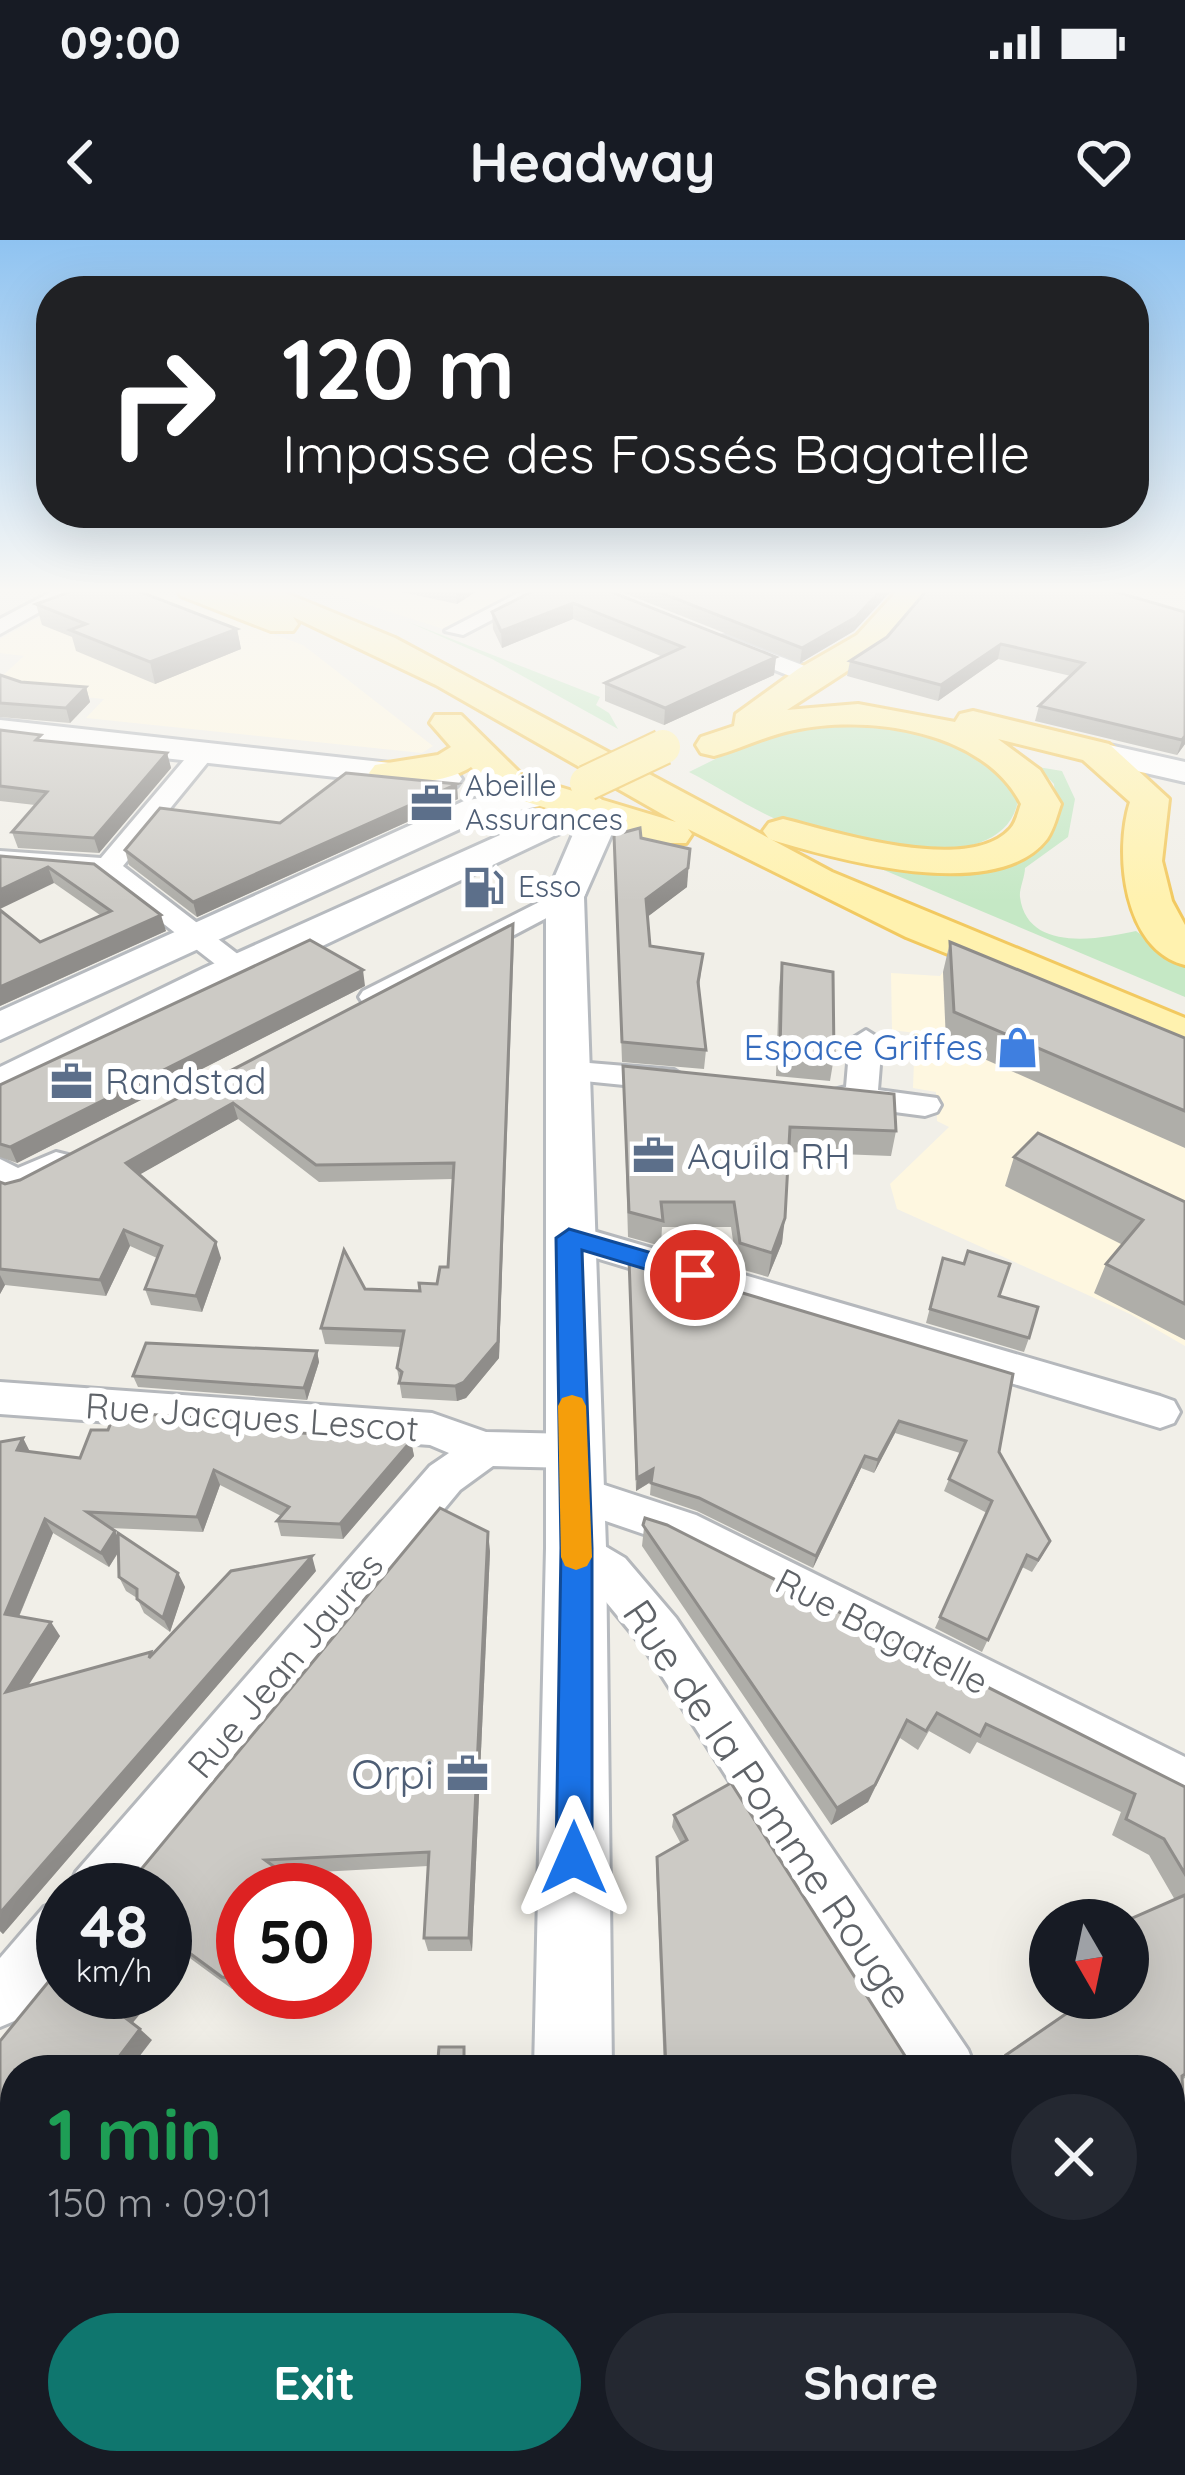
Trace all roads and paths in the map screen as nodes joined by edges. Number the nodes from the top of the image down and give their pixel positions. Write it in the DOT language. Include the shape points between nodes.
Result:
graph roads {
  1 [pos="405,693"];
  2 [pos="480,693"];
  3 [pos="525,693"];
  4 [pos="781,693"];
  5 [pos="822,693"];
  6 [pos="851,693"];
  7 [pos="903,718"];
  8 [pos="0,730"];
  9 [pos="460,736"];
  10 [pos="694,744"];
  11 [pos="205,751"];
  12 [pos="388,772"];
  13 [pos="1185,772"];
  14 [pos="1147,779"];
  15 [pos="542,796"];
  16 [pos="596,808"];
  17 [pos="769,827"];
  18 [pos="529,835"];
  19 [pos="0,859"];
  20 [pos="108,867"];
  21 [pos="565,897"];
  22 [pos="194,938"];
  23 [pos="1185,952"];
  24 [pos="238,968"];
  25 [pos="1185,1004"];
  26 [pos="352,1008"];
  27 [pos="0,1027"];
  28 [pos="1185,1035"];
  29 [pos="866,1040"];
  30 [pos="1185,1053"];
  31 [pos="566,1071"];
  32 [pos="706,1083"];
  33 [pos="0,1085"];
  34 [pos="817,1094"];
  35 [pos="861,1098"];
  36 [pos="925,1105"];
  37 [pos="77,1151"];
  38 [pos="0,1171"];
  39 [pos="569,1238"];
  40 [pos="2,1401"];
  41 [pos="1160,1412"];
  42 [pos="485,1449"];
  43 [pos="574,1498"];
  44 [pos="1185,1783"];
  45 [pos="117,1863"];
  46 [pos="36,1956"];
  47 [pos="2,1994"];
  48 [pos="574,2055"];
  49 [pos="938,2055"];
  1 -- 9 [label="main road"];
  2 -- 28 [label="main road" via="800,873"];
  3 -- 17 [label="main road"];
  4 -- 10 [label="main road"];
  5 -- 7 [label="main road" via="854,710"];
  6 -- 14 [label="main road"];
  7 -- 10 [label="main road" via="796,718"];
  7 -- 14 [label="main road"];
  7 -- 17 [label="main road" via="1020,767 1041,804 1033,831 1001,852 932,861 857,852"];
  8 -- 11 [label="main road"];
  9 -- 12 [label="main road" via="448,765"];
  9 -- 15 [label="main road" via="508,784"];
  10 -- 16 [label="main road"];
  11 -- 12 [label="main road"];
  11 -- 20 [label="street"];
  12 -- 15 [label="main road"];
  13 -- 14 [label="main road"];
  14 -- 23 [label="main road" via="1144,885 1156,922"];
  15 -- 16 [label="main road"];
  15 -- 18 [label="main road" via="525,817"];
  15 -- 22 [label="main road" via="476,808"];
  16 -- 18 [label="main road"];
  16 -- 21 [label="main road"];
  16 -- 30 [label="main road"];
  17 -- 25 [label="main road" via="916,897"];
  18 -- 21 [label="main road"];
  18 -- 24 [label="main road"];
  19 -- 20 [label="street"];
  20 -- 22 [label="street"];
  21 -- 26 [label="street"];
  21 -- 31 [label="main road"];
  22 -- 24 [label="street"];
  22 -- 27 [label="main road"];
  24 -- 33 [label="main road"];
  29 -- 35 [label="street"];
  31 -- 32 [label="street"];
  31 -- 39 [label="main road"];
  34 -- 35 [label="street"];
  35 -- 36 [label="street"];
  37 -- 38 [label="street" via="14,1184"];
  39 -- 41 [label="street"];
  39 -- 43 [label="main road"];
  40 -- 42 [label="street, Rue Jacques Lescot" via="432,1429"];
  42 -- 43 [label="street, Rue Jacques Lescot"];
  42 -- 45 [label="street, Rue Jean Jaurès" via="445,1478"];
  43 -- 44 [label="street, Rue Bagatelle" via="681,1528"];
  43 -- 48 [label="main road"];
  43 -- 49 [label="street, Rue de la Pomme Rouge" via="609,1572 660,1633"];
  46 -- 47 [label="street"];
}
